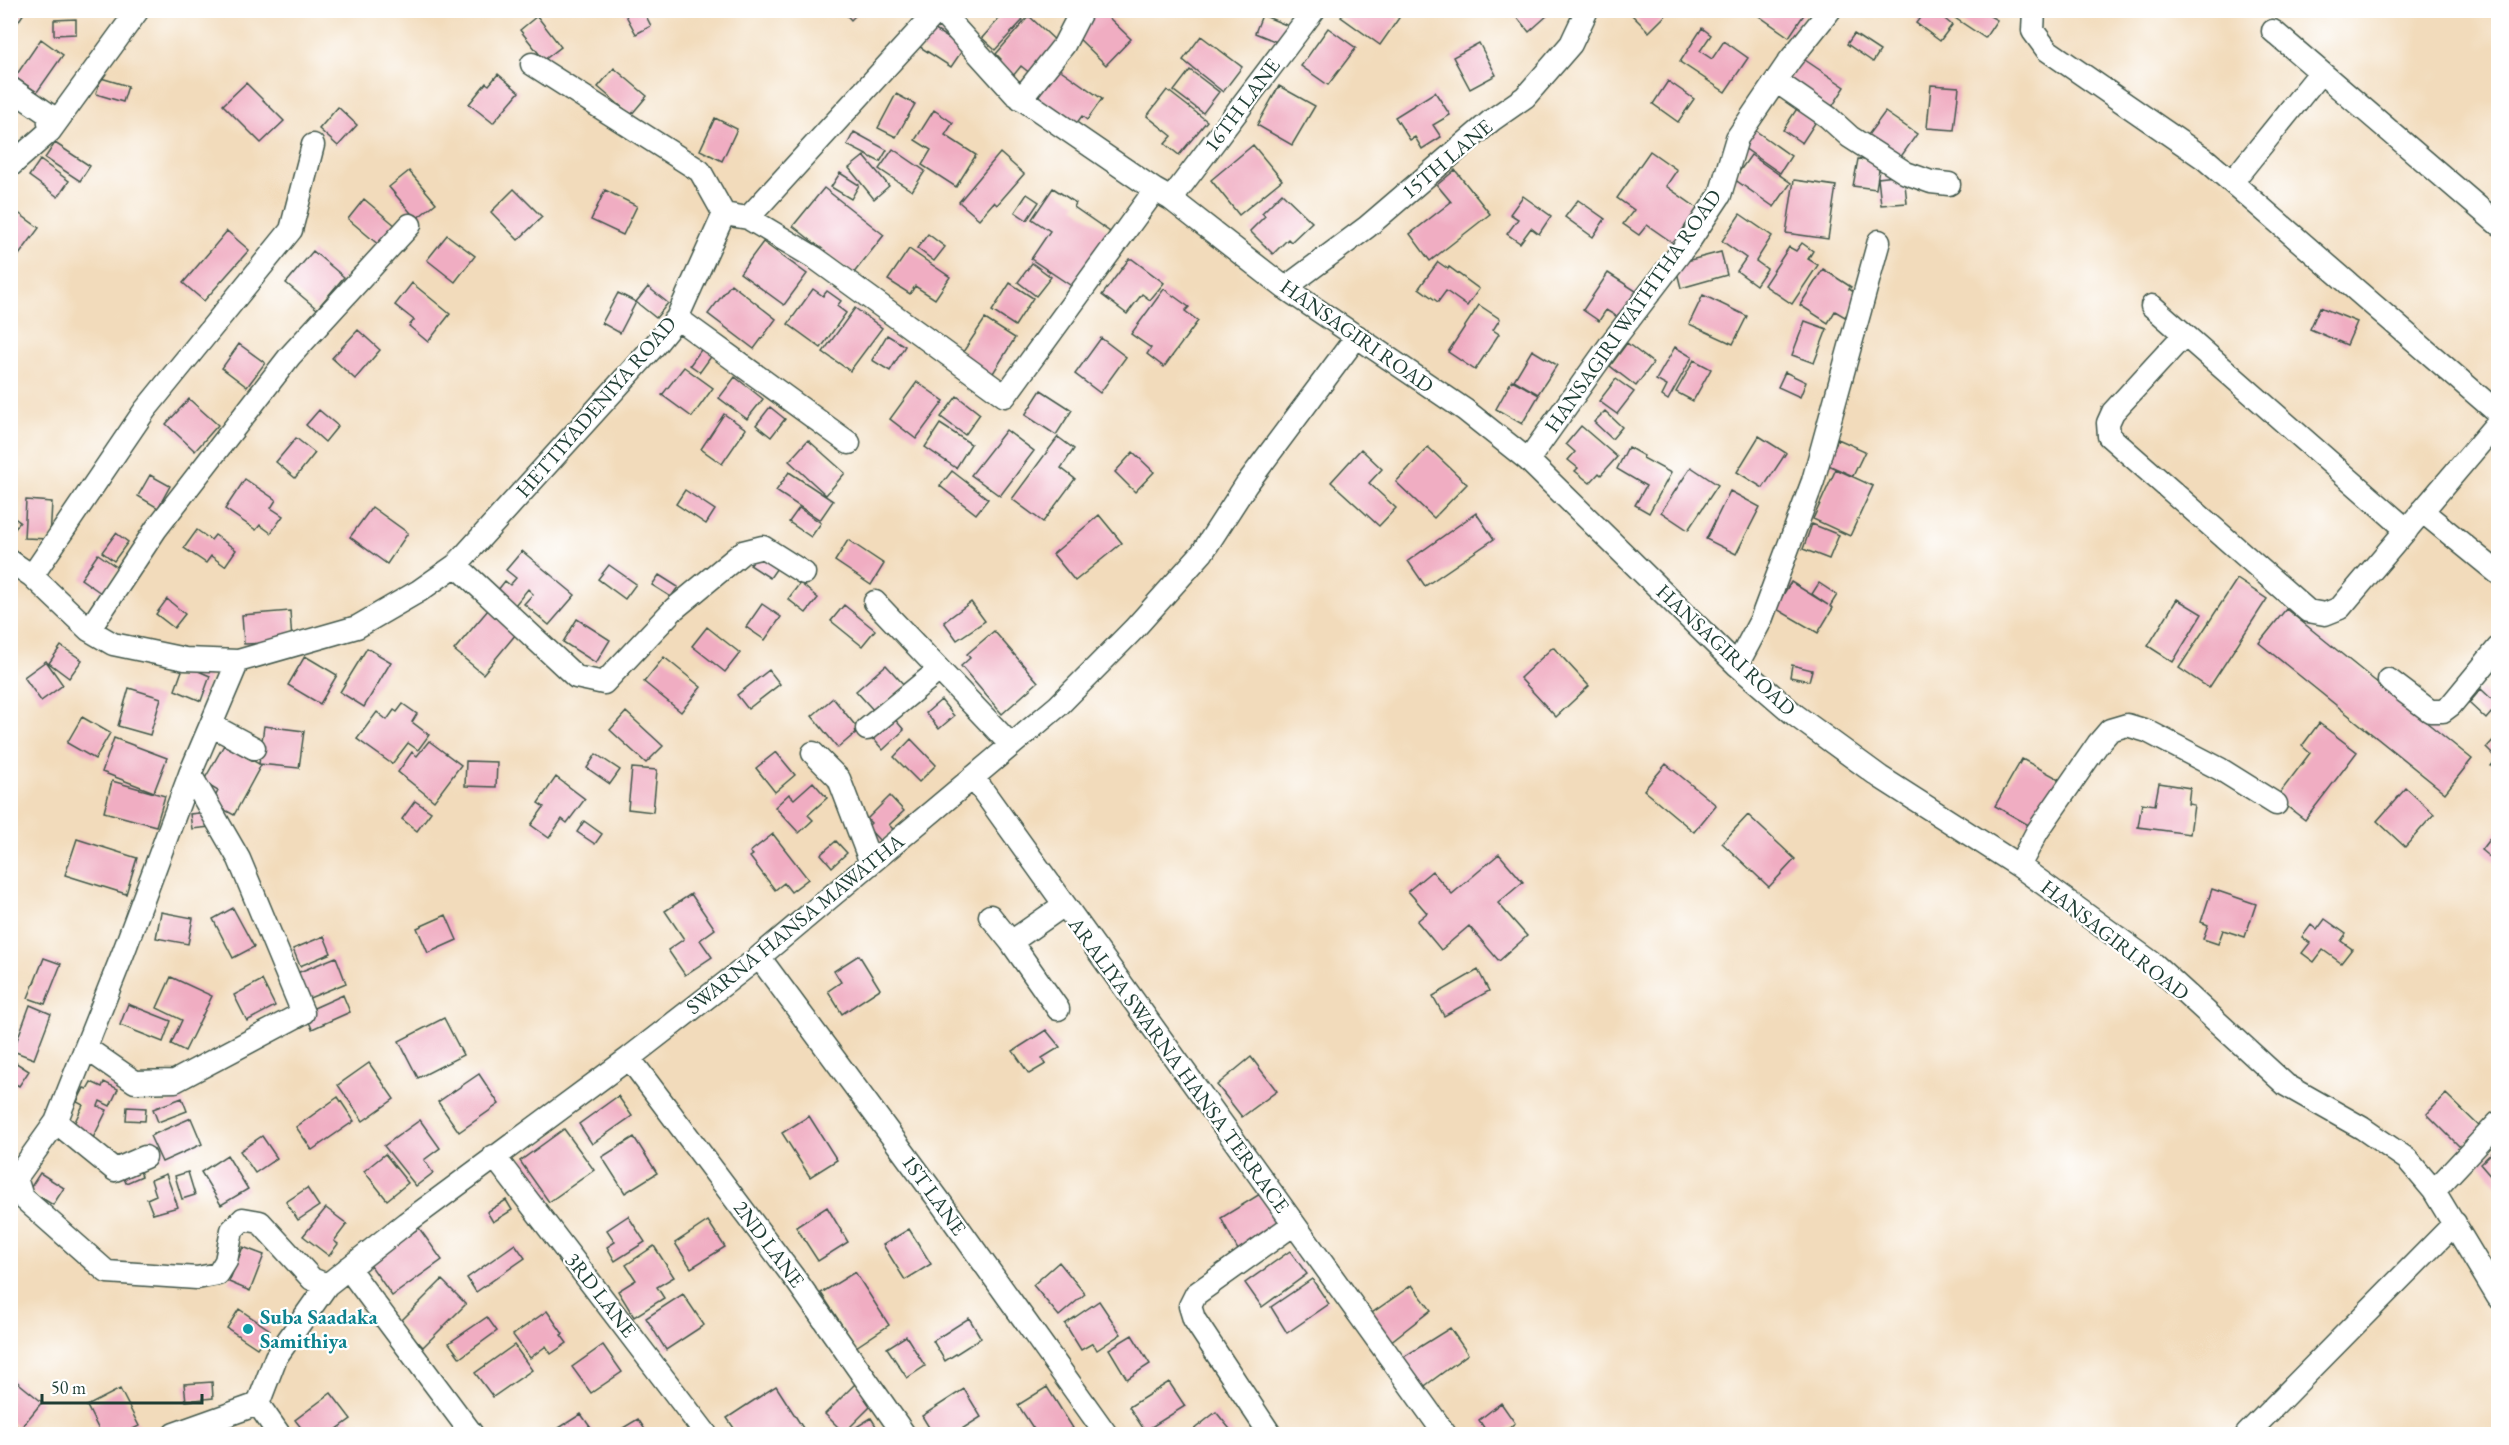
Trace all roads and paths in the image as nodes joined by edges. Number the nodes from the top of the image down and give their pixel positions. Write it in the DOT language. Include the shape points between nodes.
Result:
graph roads {
  1 [pos="138,10"];
  2 [pos="938,10"];
  3 [pos="1082,10"];
  4 [pos="1314,10"];
  5 [pos="1587,10"];
  6 [pos="1830,10"];
  7 [pos="2034,10"];
  8 [pos="2273,31"];
  9 [pos="532,64"];
  10 [pos="2320,73"];
  11 [pos="1776,81"];
  12 [pos="10,88"];
  13 [pos="1021,99"];
  14 [pos="50,131"];
  15 [pos="314,145"];
  16 [pos="10,166"];
  17 [pos="2232,182"];
  18 [pos="1949,184"];
  19 [pos="1163,195"];
  20 [pos="724,214"];
  21 [pos="748,218"];
  22 [pos="2499,224"];
  23 [pos="410,225"];
  24 [pos="1879,241"];
  25 [pos="1285,288"];
  26 [pos="2152,306"];
  27 [pos="677,318"];
  28 [pos="2184,335"];
  29 [pos="1357,336"];
  30 [pos="2499,413"];
  31 [pos="2499,422"];
  32 [pos="849,443"];
  33 [pos="1528,460"];
  34 [pos="2422,511"];
  35 [pos="2406,530"];
  36 [pos="10,561"];
  37 [pos="456,565"];
  38 [pos="804,573"];
  39 [pos="2499,573"];
  40 [pos="32,576"];
  41 [pos="875,602"];
  42 [pos="89,630"];
  43 [pos="2499,648"];
  44 [pos="238,661"];
  45 [pos="1737,666"];
  46 [pos="939,670"];
  47 [pos="2389,680"];
  48 [pos="211,725"];
  49 [pos="867,729"];
  50 [pos="1011,745"];
  51 [pos="254,748"];
  52 [pos="813,753"];
  53 [pos="190,774"];
  54 [pos="973,777"];
  55 [pos="2276,804"];
  56 [pos="871,863"];
  57 [pos="2019,866"];
  58 [pos="1064,905"];
  59 [pos="990,916"];
  60 [pos="1011,942"];
  61 [pos="759,957"];
  62 [pos="1058,1009"];
  63 [pos="86,1048"];
  64 [pos="629,1058"];
  65 [pos="56,1122"];
  66 [pos="2499,1123"];
  67 [pos="494,1156"];
  68 [pos="145,1157"];
  69 [pos="2434,1191"];
  70 [pos="2456,1223"];
  71 [pos="1294,1224"];
  72 [pos="348,1268"];
  73 [pos="327,1285"];
  74 [pos="2499,1297"];
  75 [pos="258,1404"];
  76 [pos="174,1434"];
  77 [pos="279,1434"];
  78 [pos="472,1434"];
  79 [pos="705,1434"];
  80 [pos="904,1434"];
  81 [pos="1106,1434"];
  82 [pos="1270,1434"];
  83 [pos="1445,1434"];
  84 [pos="2247,1434"];
  1 -- 14 [label="street"];
  2 -- 13 [label="street, HANSAGIRI ROAD"];
  2 -- 21 [label="street"];
  3 -- 13 [label="street" via="1064,45"];
  4 -- 19 [label="street, 16TH LANE"];
  5 -- 25 [label="street, 15TH LANE" via="1571,44 1525,97 1492,120 1367,227"];
  6 -- 11 [label="street, HANSAGIRI WATHTHA ROAD"];
  7 -- 17 [label="street" via="2033,31 2047,50"];
  8 -- 10 [label="street"];
  9 -- 20 [label="street" via="700,171"];
  10 -- 17 [label="street"];
  10 -- 22 [label="street"];
  11 -- 18 [label="street" via="1906,173"];
  11 -- 33 [label="street, HANSAGIRI WATHTHA ROAD" via="1737,138 1720,195"];
  12 -- 14 [label="street" via="48,114"];
  13 -- 19 [label="street, HANSAGIRI ROAD"];
  14 -- 16 [label="street"];
  15 -- 40 [label="street" via="291,230 145,410"];
  17 -- 30 [label="street"];
  19 -- 21 [label="street, 16TH LANE" via="1005,396 815,258"];
  19 -- 25 [label="street, HANSAGIRI ROAD"];
  20 -- 21 [label="street"];
  20 -- 27 [label="street, HETTIYADENIYA ROAD"];
  23 -- 42 [label="street" via="290,356 156,529"];
  24 -- 45 [label="street" via="1813,481 1761,620"];
  25 -- 29 [label="street, HANSAGIRI ROAD"];
  26 -- 28 [label="street"];
  27 -- 32 [label="street"];
  27 -- 37 [label="street, HETTIYADENIYA ROAD"];
  28 -- 35 [label="street"];
  28 -- 35 [label="street" via="2113,412 2108,423 2109,436 2308,611 2325,614 2340,608"];
  29 -- 33 [label="street, HANSAGIRI ROAD" via="1465,410"];
  29 -- 50 [label="street, SWARNA HANSA MAWATHA" via="1246,485 1202,553 1134,629"];
  31 -- 34 [label="street"];
  33 -- 45 [label="street, HANSAGIRI ROAD"];
  34 -- 35 [label="street"];
  34 -- 39 [label="street"];
  36 -- 40 [label="street, HETTIYADENIYA ROAD"];
  37 -- 38 [label="street" via="576,677 604,683 674,609 743,552 763,547"];
  37 -- 44 [label="street, HETTIYADENIYA ROAD" via="357,627"];
  40 -- 42 [label="street, HETTIYADENIYA ROAD"];
  41 -- 46 [label="street"];
  42 -- 44 [label="street, HETTIYADENIYA ROAD" via="113,644 185,659"];
  43 -- 47 [label="street" via="2443,711 2430,711"];
  44 -- 48 [label="street"];
  45 -- 57 [label="street, HANSAGIRI ROAD" via="1795,715 1880,777"];
  46 -- 49 [label="street"];
  46 -- 50 [label="street"];
  48 -- 51 [label="street"];
  48 -- 53 [label="street"];
  50 -- 54 [label="street, SWARNA HANSA MAWATHA"];
  52 -- 56 [label="street" via="839,779"];
  53 -- 63 [label="street"];
  53 -- 63 [label="street" via="239,859 303,1013 175,1081 135,1082"];
  54 -- 56 [label="street, SWARNA HANSA MAWATHA"];
  54 -- 58 [label="street, ARALIYA SWARNA HANSA TERRACE"];
  55 -- 57 [label="street" via="2147,731 2127,726 2110,730 2037,832"];
  56 -- 61 [label="street, SWARNA HANSA MAWATHA"];
  57 -- 69 [label="street, HANSAGIRI ROAD" via="2154,964 2286,1085 2388,1144 2407,1159"];
  58 -- 60 [label="street, ARALIYA SWARNA HANSA TERRACE"];
  58 -- 71 [label="street, ARALIYA SWARNA HANSA TERRACE"];
  59 -- 60 [label="street"];
  60 -- 62 [label="street"];
  61 -- 64 [label="street, SWARNA HANSA MAWATHA"];
  61 -- 81 [label="street, 1ST LANE"];
  63 -- 65 [label="street"];
  64 -- 67 [label="street, SWARNA HANSA MAWATHA"];
  64 -- 80 [label="street, 2ND LANE" via="798,1283"];
  65 -- 68 [label="street" via="114,1170"];
  65 -- 73 [label="street" via="16,1178 22,1197 107,1272 197,1278 218,1274 226,1261 232,1230 243,1219 260,1222 312,1279"];
  66 -- 69 [label="street"];
  67 -- 72 [label="street, SWARNA HANSA MAWATHA"];
  67 -- 79 [label="street, 3RD LANE"];
  69 -- 70 [label="street, HANSAGIRI ROAD"];
  70 -- 74 [label="street, HANSAGIRI ROAD"];
  70 -- 84 [label="street"];
  71 -- 82 [label="street, ARALIYA SWARNA HANSA TERRACE" via="1196,1294 1190,1306 1194,1319"];
  71 -- 83 [label="street, ARALIYA SWARNA HANSA TERRACE"];
  72 -- 73 [label="street, SWARNA HANSA MAWATHA"];
  72 -- 78 [label="street"];
  73 -- 75 [label="street, SWARNA HANSA MAWATHA" via="276,1357"];
  75 -- 76 [label="street"];
  75 -- 77 [label="street"];
}
